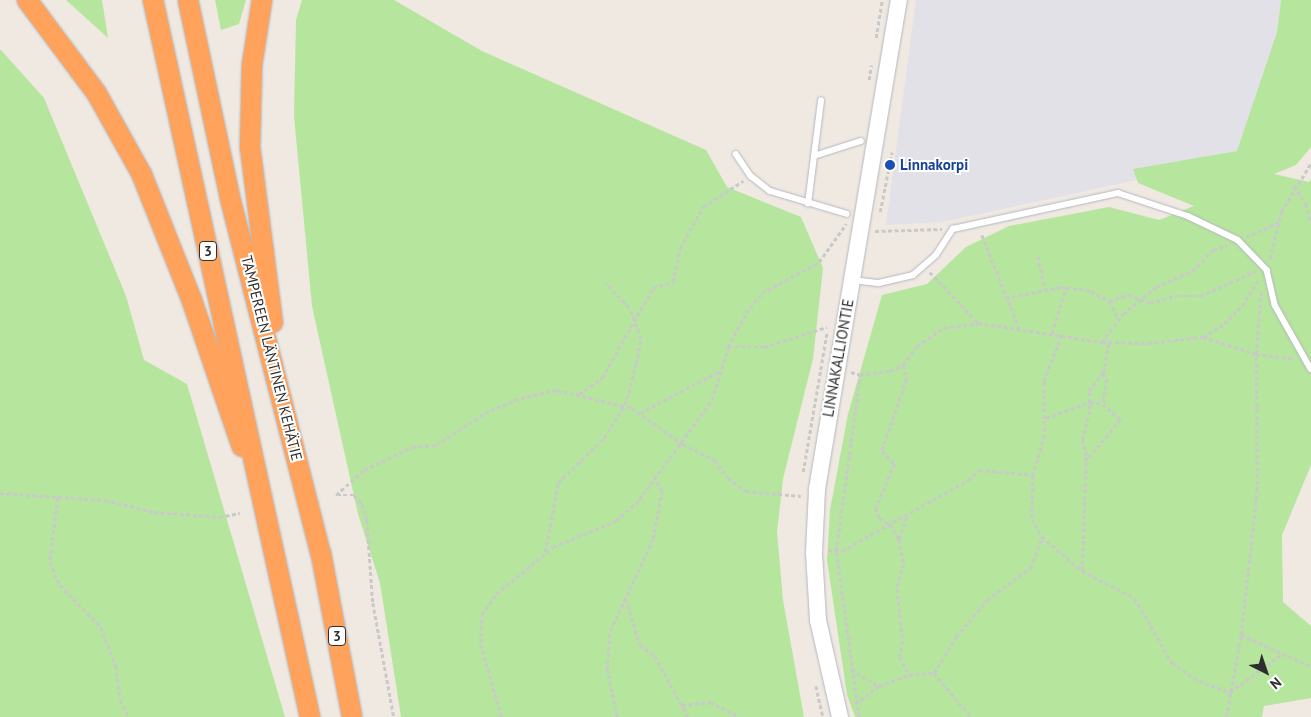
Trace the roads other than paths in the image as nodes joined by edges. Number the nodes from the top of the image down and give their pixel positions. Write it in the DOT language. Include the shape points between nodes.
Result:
graph roads {
  1 [pos="27,0"];
  2 [pos="153,0"];
  3 [pos="188,0"];
  4 [pos="262,0"];
  5 [pos="899,0"];
  6 [pos="821,101"];
  7 [pos="861,141"];
  8 [pos="736,154"];
  9 [pos="814,156"];
  10 [pos="808,204"];
  11 [pos="847,214"];
  12 [pos="852,280"];
  13 [pos="1311,369"];
  14 [pos="277,372"];
  15 [pos="264,503"];
  16 [pos="310,717"];
  17 [pos="352,717"];
  18 [pos="840,717"];
  1 -- 15 [label="highway" via="97,94 142,175 188,289"];
  2 -- 15 [label="highway, 3"];
  3 -- 14 [label="highway, TAMPEREEN LÄNTINEN KEHÄTIE / 3" via="231,202"];
  4 -- 14 [label="highway" via="252,65 250,147 270,285"];
  5 -- 12 [label="main road, LINNAKALLIONTIE" via="875,160"];
  6 -- 9 [label="lane"];
  7 -- 9 [label="lane"];
  8 -- 10 [label="lane" via="751,176 770,192"];
  9 -- 10 [label="lane"];
  10 -- 11 [label="lane"];
  12 -- 13 [label="lane" via="879,283 913,275 953,229 1118,193 1188,216 1238,240 1266,268 1275,305"];
  12 -- 18 [label="main road, LINNAKALLIONTIE" via="817,490 814,553 818,620"];
  14 -- 17 [label="highway, TAMPEREEN LÄNTINEN KEHÄTIE / 3" via="321,554"];
  15 -- 16 [label="highway, 3"];
}
